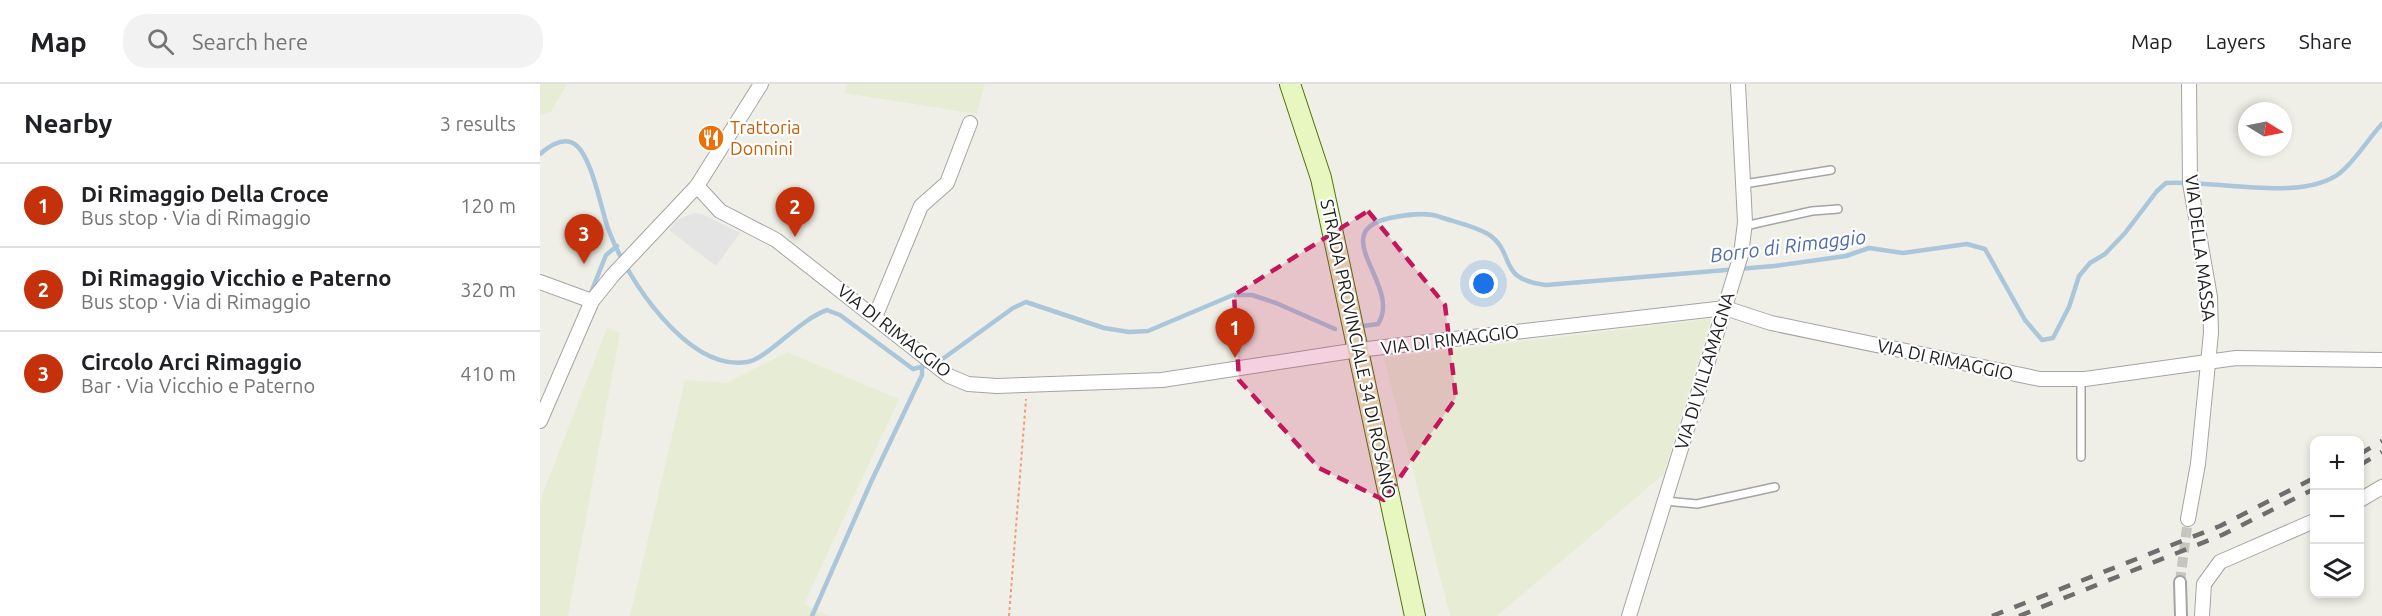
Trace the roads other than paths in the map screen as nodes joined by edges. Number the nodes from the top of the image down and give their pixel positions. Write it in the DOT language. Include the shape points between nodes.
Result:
graph roads {
  1 [pos="761,84"];
  2 [pos="1290,84"];
  3 [pos="1738,84"];
  4 [pos="2189,84"];
  5 [pos="970,123"];
  6 [pos="1831,170"];
  7 [pos="1744,184"];
  8 [pos="697,186"];
  9 [pos="1838,209"];
  10 [pos="1745,226"];
  11 [pos="540,282"];
  12 [pos="592,301"];
  13 [pos="1725,308"];
  14 [pos="875,317"];
  15 [pos="1357,346"];
  16 [pos="2382,360"];
  17 [pos="2209,363"];
  18 [pos="2081,379"];
  19 [pos="540,421"];
  20 [pos="2081,457"];
  21 [pos="1775,487"];
  22 [pos="2382,488"];
  23 [pos="2364,498"];
  24 [pos="1665,501"];
  25 [pos="2188,519"];
  26 [pos="2310,523"];
  27 [pos="2180,582"];
  28 [pos="1415,616"];
  29 [pos="1629,616"];
  30 [pos="2181,616"];
  31 [pos="2202,616"];
  1 -- 8 [label="street"];
  2 -- 15 [label="main road, STRADA PROVINCIALE 34 DI ROSANO" via="1322,178"];
  3 -- 7 [label="street, VIA DI VILLAMAGNA"];
  4 -- 17 [label="street, VIA DELLA MASSA" via="2191,189 2210,297"];
  5 -- 14 [label="street" via="947,183 921,206"];
  6 -- 7 [label="lane"];
  7 -- 10 [label="street, VIA DI VILLAMAGNA"];
  8 -- 12 [label="street"];
  8 -- 14 [label="street, VIA DI RIMAGGIO" via="720,211 776,240"];
  9 -- 10 [label="lane"];
  10 -- 13 [label="street, VIA DI VILLAMAGNA"];
  11 -- 12 [label="street"];
  12 -- 19 [label="street"];
  13 -- 15 [label="street, VIA DI RIMAGGIO"];
  13 -- 18 [label="street, VIA DI RIMAGGIO" via="1771,323 2015,375"];
  13 -- 24 [label="street, VIA DI VILLAMAGNA"];
  14 -- 15 [label="street, VIA DI RIMAGGIO" via="949,376 968,384 997,386 1162,380"];
  15 -- 28 [label="main road, STRADA PROVINCIALE 34 DI ROSANO"];
  16 -- 17 [label="street, VIA DI RIMAGGIO" via="2235,358"];
  17 -- 18 [label="street, VIA DI RIMAGGIO"];
  17 -- 25 [label="street, VIA DELLA MASSA"];
  18 -- 20 [label="lane"];
  21 -- 24 [label="lane" via="1697,504"];
  22 -- 23 [label="street"];
  24 -- 29 [label="street, VIA DI VILLAMAGNA"];
  26 -- 31 [label="street" via="2220,562 2204,584"];
  27 -- 30 [label="street"];
}
